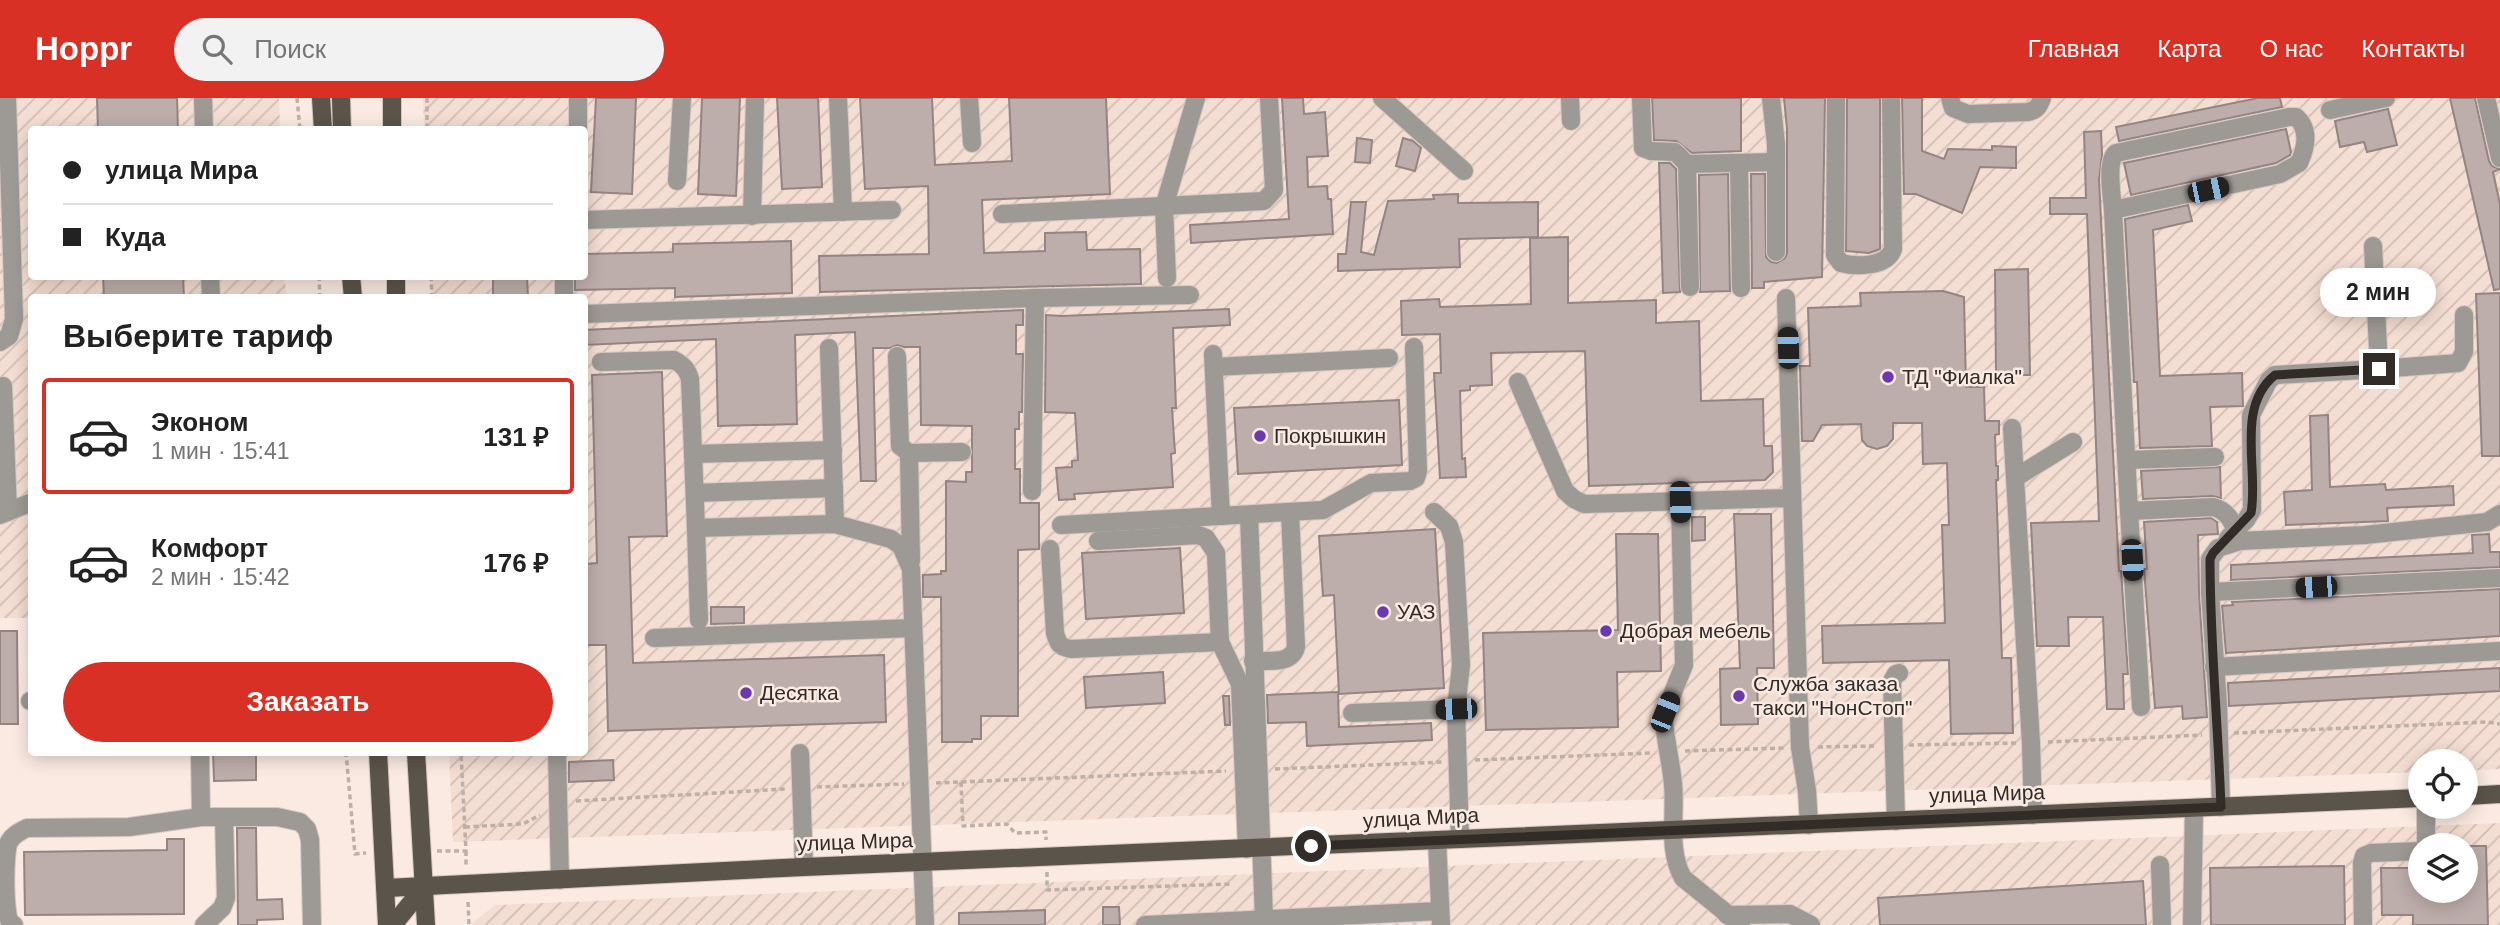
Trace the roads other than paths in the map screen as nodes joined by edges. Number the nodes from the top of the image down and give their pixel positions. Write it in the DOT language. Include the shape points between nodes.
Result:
graph roads {
  1 [pos="7,98"];
  2 [pos="203,98"];
  3 [pos="321,98"];
  4 [pos="341,98"];
  5 [pos="392,98"];
  6 [pos="578,98"];
  7 [pos="682,98"];
  8 [pos="755,98"];
  9 [pos="838,98"];
  10 [pos="970,98"];
  11 [pos="1196,98"];
  12 [pos="1269,98"];
  13 [pos="1382,98"];
  14 [pos="1570,98"];
  15 [pos="1641,98"];
  16 [pos="1771,98"];
  17 [pos="1836,98"];
  18 [pos="1891,98"];
  19 [pos="1950,98"];
  20 [pos="2042,98"];
  21 [pos="2386,98"];
  22 [pos="2486,98"];
  23 [pos="2330,110"];
  24 [pos="1571,121"];
  25 [pos="204,126"];
  26 [pos="323,126"];
  27 [pos="342,126"];
  28 [pos="393,126"];
  29 [pos="578,126"];
  30 [pos="972,142"];
  31 [pos="2500,158"];
  32 [pos="1776,162"];
  33 [pos="1739,163"];
  34 [pos="1687,164"];
  35 [pos="1464,171"];
  36 [pos="677,181"];
  37 [pos="1164,207"];
  38 [pos="892,211"];
  39 [pos="2113,211"];
  40 [pos="843,212"];
  41 [pos="1002,214"];
  42 [pos="752,216"];
  43 [pos="588,220"];
  44 [pos="2373,246"];
  45 [pos="1776,251"];
  46 [pos="1167,278"];
  47 [pos="1690,287"];
  48 [pos="1741,288"];
  49 [pos="1190,295"];
  50 [pos="1035,298"];
  51 [pos="1786,298"];
  52 [pos="588,314"];
  53 [pos="2463,315"];
  54 [pos="0,342"];
  55 [pos="1414,347"];
  56 [pos="829,348"];
  57 [pos="897,356"];
  58 [pos="1389,358"];
  59 [pos="601,362"];
  60 [pos="2379,369"];
  61 [pos="1518,382"];
  62 [pos="3,386"];
  63 [pos="2012,428"];
  64 [pos="2073,442"];
  65 [pos="833,450"];
  66 [pos="962,452"];
  67 [pos="909,453"];
  68 [pos="693,454"];
  69 [pos="2215,457"];
  70 [pos="2127,460"];
  71 [pos="2015,478"];
  72 [pos="834,488"];
  73 [pos="1032,491"];
  74 [pos="695,494"];
  75 [pos="1792,498"];
  76 [pos="1680,502"];
  77 [pos="28,504"];
  78 [pos="2129,511"];
  79 [pos="1290,512"];
  80 [pos="1434,512"];
  81 [pos="4,514"];
  82 [pos="2500,514"];
  83 [pos="1248,515"];
  84 [pos="1221,516"];
  85 [pos="835,524"];
  86 [pos="1061,525"];
  87 [pos="696,528"];
  88 [pos="2238,535"];
  89 [pos="1098,541"];
  90 [pos="1050,549"];
  91 [pos="911,569"];
  92 [pos="2500,579"];
  93 [pos="2210,592"];
  94 [pos="699,620"];
  95 [pos="913,628"];
  96 [pos="654,638"];
  97 [pos="1220,642"];
  98 [pos="2500,651"];
  99 [pos="1254,661"];
  100 [pos="2214,667"];
  101 [pos="1899,673"];
  102 [pos="2141,707"];
  103 [pos="1456,709"];
  104 [pos="1352,713"];
  105 [pos="800,753"];
  106 [pos="200,756"];
  107 [pos="378,756"];
  108 [pos="415,756"];
  109 [pos="557,756"];
  110 [pos="1251,770"];
  111 [pos="2500,794"];
  112 [pos="2478,795"];
  113 [pos="2408,799"];
  114 [pos="2221,807"];
  115 [pos="2194,808"];
  116 [pos="2033,815"];
  117 [pos="201,817"];
  118 [pos="224,817"];
  119 [pos="1896,821"];
  120 [pos="1810,825"];
  121 [pos="1674,831"];
  122 [pos="1460,839"];
  123 [pos="1437,840"];
  124 [pos="1254,849"];
  125 [pos="2408,851"];
  126 [pos="923,862"];
  127 [pos="2160,865"];
  128 [pos="804,867"];
  129 [pos="560,880"];
  130 [pos="424,887"];
  131 [pos="386,888"];
  132 [pos="1440,918"];
  133 [pos="1264,919"];
  134 [pos="1734,920"];
  135 [pos="14,925"];
  136 [pos="204,925"];
  137 [pos="312,925"];
  138 [pos="387,925"];
  139 [pos="393,925"];
  140 [pos="426,925"];
  141 [pos="925,925"];
  142 [pos="1146,925"];
  143 [pos="1811,925"];
  144 [pos="2162,925"];
  145 [pos="2192,925"];
  146 [pos="2363,925"];
  1 -- 54 [label="lane" via="14,320 9,336"];
  2 -- 25 [label="lane"];
  3 -- 26 [label="main road"];
  4 -- 27 [label="main road"];
  5 -- 28 [label="main road"];
  6 -- 29 [label="lane"];
  7 -- 36 [label="lane"];
  8 -- 42 [label="lane"];
  9 -- 40 [label="lane"];
  10 -- 30 [label="lane"];
  11 -- 37 [label="lane"];
  12 -- 37 [label="lane" via="1274,190 1269,197 1264,201"];
  13 -- 35 [label="lane"];
  14 -- 24 [label="lane"];
  15 -- 34 [label="lane" via="1643,148 1675,152"];
  16 -- 32 [label="lane"];
  17 -- 18 [label="lane" via="1835,254 1847,265 1880,263 1893,249"];
  19 -- 20 [label="lane" via="1953,108 1968,114 2028,112 2039,106"];
  21 -- 23 [label="lane"];
  22 -- 31 [label="lane"];
  32 -- 33 [label="lane"];
  32 -- 45 [label="lane"];
  33 -- 34 [label="lane"];
  33 -- 48 [label="lane"];
  34 -- 47 [label="lane"];
  37 -- 41 [label="lane"];
  37 -- 46 [label="lane"];
  38 -- 40 [label="lane"];
  39 -- 39 [label="lane" via="2110,161 2116,153 2289,117 2296,117 2304,127 2299,163 2280,174"];
  39 -- 70 [label="lane"];
  40 -- 42 [label="lane"];
  42 -- 43 [label="lane"];
  44 -- 60 [label="lane"];
  49 -- 50 [label="lane"];
  50 -- 52 [label="lane"];
  50 -- 73 [label="lane"];
  51 -- 75 [label="lane"];
  53 -- 60 [label="lane" via="2464,352 2458,363"];
  55 -- 79 [label="lane" via="1416,478 1371,483 1323,510"];
  56 -- 65 [label="lane"];
  57 -- 67 [label="lane" via="898,439"];
  58 -- 84 [label="lane" via="1214,360"];
  59 -- 68 [label="lane" via="674,360 683,364 690,379"];
  60 -- 88 [label="lane" via="2275,375 2269,380 2252,415 2252,510"];
  61 -- 76 [label="lane" via="1565,491 1574,499 1584,504"];
  62 -- 81 [label="lane"];
  63 -- 71 [label="lane"];
  64 -- 71 [label="lane"];
  65 -- 68 [label="lane"];
  65 -- 72 [label="lane"];
  66 -- 67 [label="lane"];
  67 -- 91 [label="lane"];
  68 -- 74 [label="lane"];
  69 -- 70 [label="lane"];
  70 -- 78 [label="lane"];
  71 -- 116 [label="lane"];
  72 -- 74 [label="lane"];
  72 -- 85 [label="lane"];
  74 -- 87 [label="lane"];
  75 -- 76 [label="lane"];
  75 -- 120 [label="lane" via="1800,747"];
  76 -- 121 [label="lane" via="1684,665 1665,712"];
  77 -- 81 [label="lane"];
  78 -- 88 [label="lane" via="2223,509"];
  78 -- 102 [label="lane"];
  79 -- 83 [label="lane"];
  79 -- 99 [label="lane" via="1296,647 1289,658"];
  80 -- 103 [label="lane" via="1450,526 1454,542 1461,665"];
  82 -- 88 [label="lane" via="2487,522 2395,533"];
  83 -- 84 [label="lane"];
  83 -- 99 [label="lane"];
  84 -- 86 [label="lane"];
  85 -- 87 [label="lane"];
  85 -- 91 [label="lane" via="891,539 901,546"];
  87 -- 94 [label="lane"];
  88 -- 93 [label="lane" via="2210,559"];
  89 -- 97 [label="lane" via="1206,538 1216,553"];
  90 -- 97 [label="lane" via="1055,633 1062,647"];
  91 -- 95 [label="lane"];
  92 -- 93 [label="lane"];
  93 -- 100 [label="lane"];
  95 -- 96 [label="lane"];
  95 -- 126 [label="lane"];
  97 -- 110 [label="lane" via="1240,684"];
  98 -- 100 [label="lane"];
  99 -- 110 [label="lane"];
  100 -- 114 [label="lane"];
  101 -- 119 [label="lane" via="1892,681"];
  103 -- 104 [label="lane"];
  103 -- 122 [label="lane"];
  105 -- 128 [label="lane"];
  106 -- 117 [label="lane"];
  107 -- 131 [label="main road"];
  108 -- 130 [label="main road"];
  109 -- 129 [label="lane"];
  110 -- 124 [label="lane"];
  111 -- 112 [label="main road"];
  113 -- 114 [label="main road, улица Мира"];
  114 -- 115 [label="main road, улица Мира"];
  115 -- 116 [label="main road, улица Мира"];
  115 -- 145 [label="lane"];
  116 -- 119 [label="main road, улица Мира"];
  117 -- 118 [label="lane"];
  117 -- 135 [label="lane" via="129,827 27,828 16,834 6,854 7,911"];
  118 -- 136 [label="lane" via="226,898"];
  118 -- 137 [label="lane" via="289,818 307,829"];
  119 -- 120 [label="main road, улица Мира"];
  120 -- 121 [label="main road, улица Мира"];
  121 -- 122 [label="main road, улица Мира"];
  121 -- 134 [label="lane" via="1677,867 1683,878"];
  122 -- 123 [label="main road, улица Мира"];
  123 -- 124 [label="main road, улица Мира"];
  123 -- 132 [label="lane"];
  124 -- 126 [label="main road, улица Мира"];
  124 -- 133 [label="lane"];
  125 -- 146 [label="lane" via="2364,856"];
  126 -- 128 [label="main road, улица Мира"];
  126 -- 141 [label="lane"];
  127 -- 144 [label="lane"];
  128 -- 129 [label="main road, улица Мира"];
  129 -- 130 [label="main road, улица Мира"];
  130 -- 131 [label="main road, улица Мира"];
  130 -- 139 [label="main road"];
  130 -- 140 [label="main road"];
  131 -- 138 [label="main road"];
  132 -- 133 [label="lane"];
  133 -- 142 [label="lane"];
  134 -- 143 [label="lane" via="1790,914"];
}
